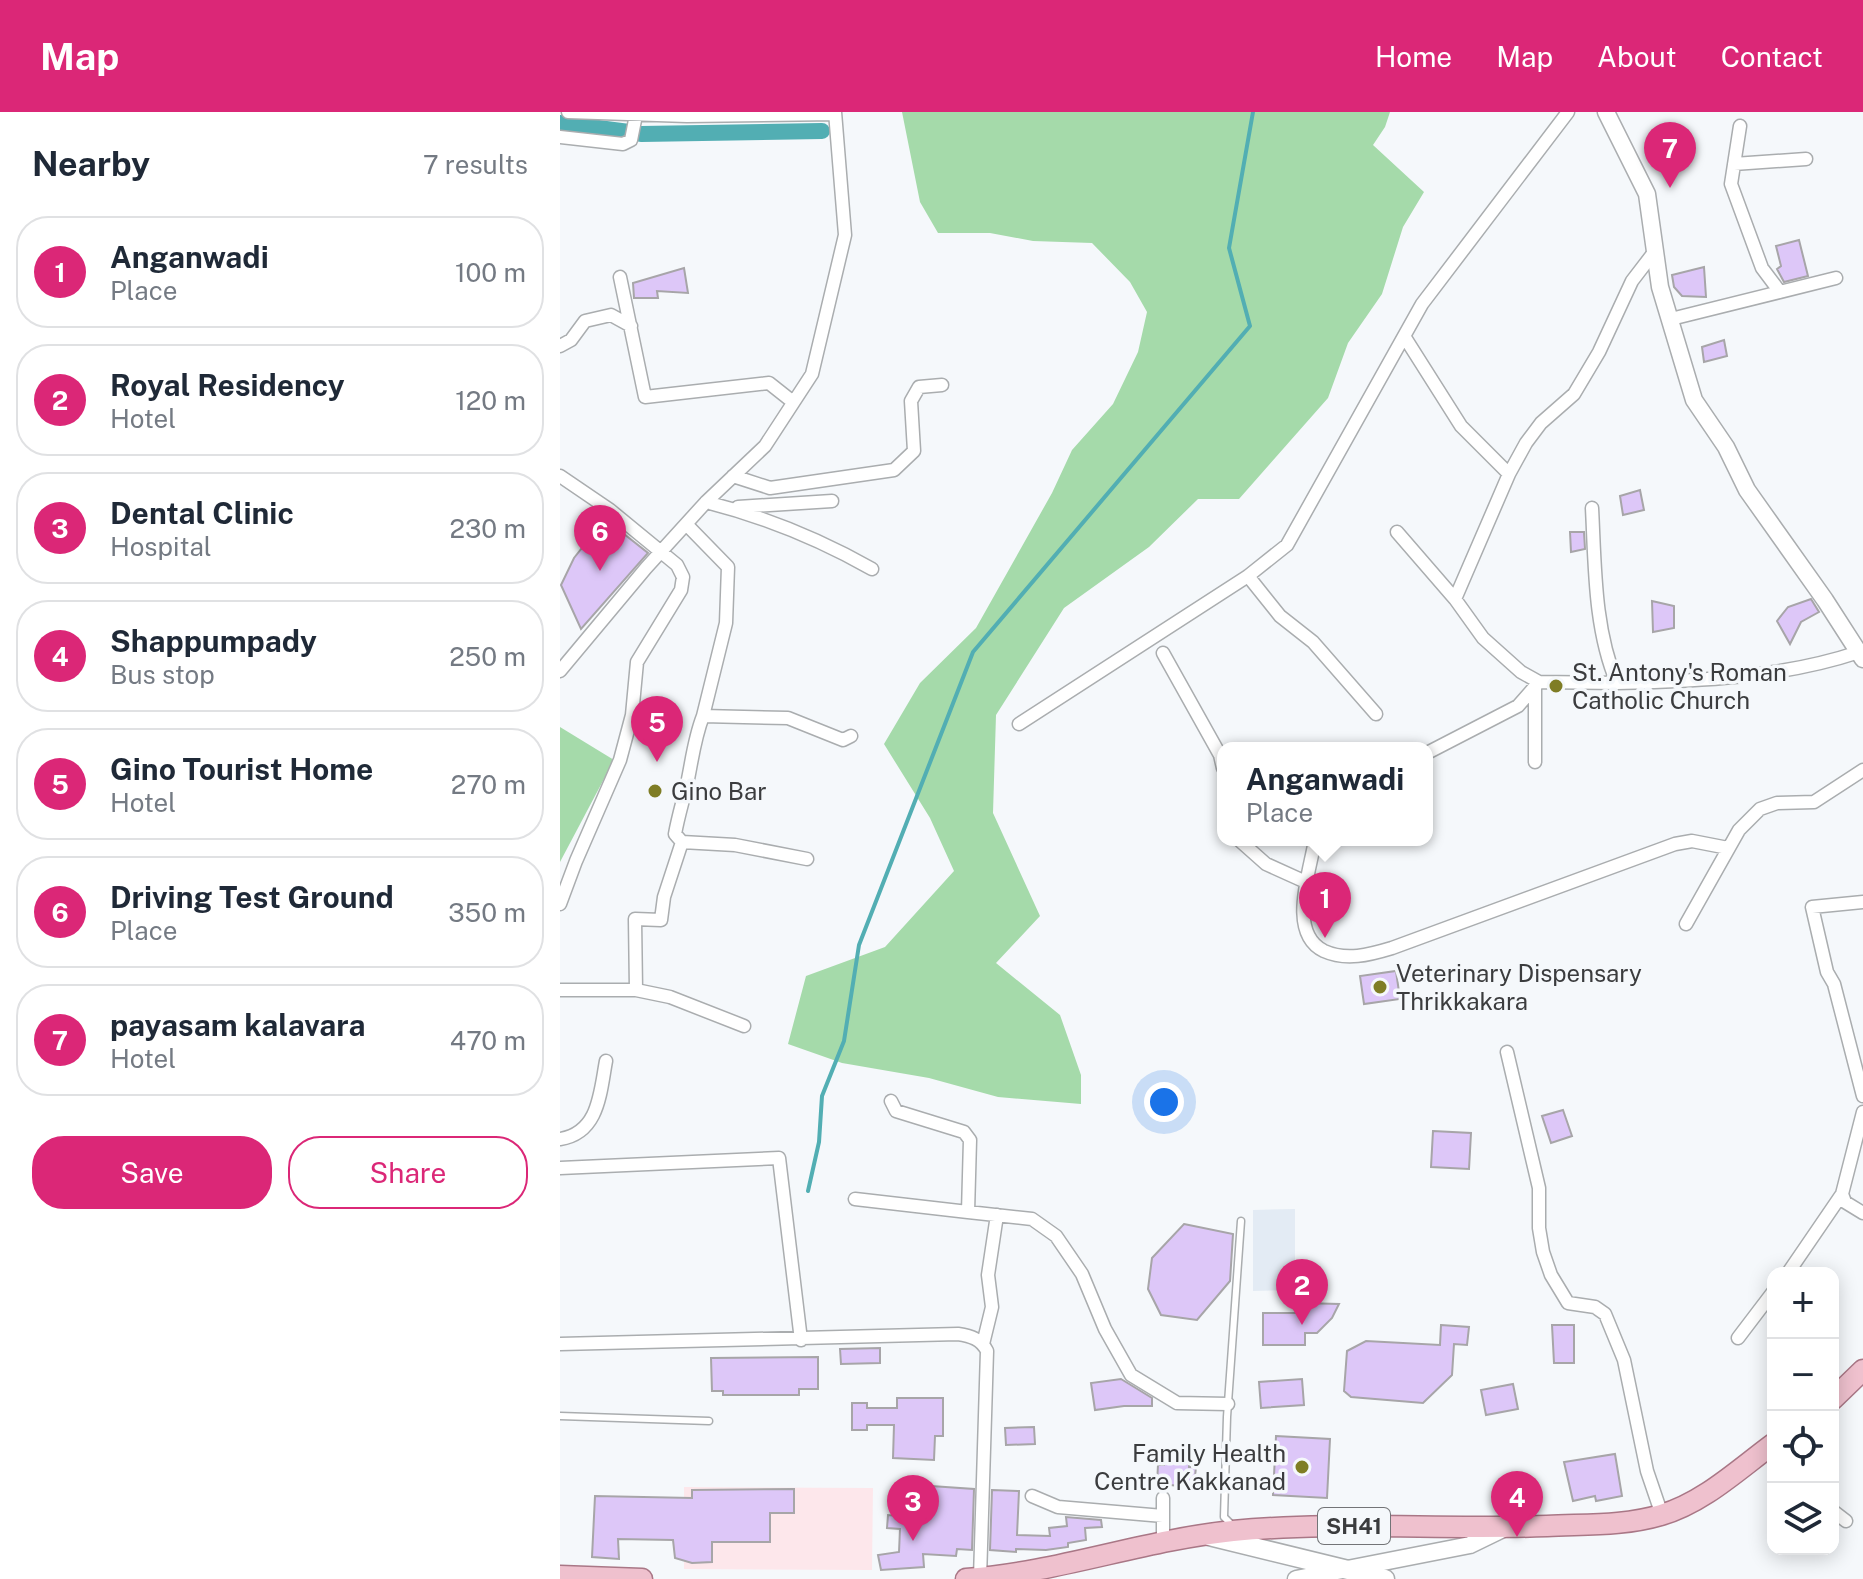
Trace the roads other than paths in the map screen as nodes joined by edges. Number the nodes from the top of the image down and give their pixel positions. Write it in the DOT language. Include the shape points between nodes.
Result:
graph roads {
  1 [pos="568,112"];
  2 [pos="1568,112"];
  3 [pos="1606,112"];
  4 [pos="835,113"];
  5 [pos="636,115"];
  6 [pos="1740,126"];
  7 [pos="560,137"];
  8 [pos="1806,159"];
  9 [pos="1734,164"];
  10 [pos="1655,251"];
  11 [pos="620,277"];
  12 [pos="1836,278"];
  13 [pos="1780,292"];
  14 [pos="1671,319"];
  15 [pos="631,326"];
  16 [pos="1404,336"];
  17 [pos="560,346"];
  18 [pos="942,385"];
  19 [pos="793,402"];
  20 [pos="1509,474"];
  21 [pos="560,476"];
  22 [pos="733,476"];
  23 [pos="832,501"];
  24 [pos="706,502"];
  25 [pos="731,508"];
  26 [pos="1592,508"];
  27 [pos="686,524"];
  28 [pos="1397,532"];
  29 [pos="660,552"];
  30 [pos="872,569"];
  31 [pos="1248,576"];
  32 [pos="1455,599"];
  33 [pos="1163,653"];
  34 [pos="1861,656"];
  35 [pos="560,671"];
  36 [pos="1617,683"];
  37 [pos="1537,686"];
  38 [pos="1376,714"];
  39 [pos="703,716"];
  40 [pos="1019,724"];
  41 [pos="851,736"];
  42 [pos="1217,750"];
  43 [pos="1433,750"];
  44 [pos="1535,762"];
  45 [pos="1863,770"];
  46 [pos="682,842"];
  47 [pos="1246,846"];
  48 [pos="1314,846"];
  49 [pos="1728,848"];
  50 [pos="807,859"];
  51 [pos="1308,883"];
  52 [pos="1863,902"];
  53 [pos="560,904"];
  54 [pos="1686,924"];
  55 [pos="560,990"];
  56 [pos="636,990"];
  57 [pos="744,1026"];
  58 [pos="1507,1052"];
  59 [pos="606,1061"];
  60 [pos="1863,1096"];
  61 [pos="891,1101"];
  62 [pos="1863,1112"];
  63 [pos="560,1139"];
  64 [pos="560,1168"];
  65 [pos="1842,1194"];
  66 [pos="855,1199"];
  67 [pos="968,1212"];
  68 [pos="1863,1213"];
  69 [pos="997,1215"];
  70 [pos="1241,1221"];
  71 [pos="1792,1267"];
  72 [pos="1767,1300"];
  73 [pos="1738,1338"];
  74 [pos="801,1340"];
  75 [pos="560,1344"];
  76 [pos="983,1344"];
  77 [pos="1863,1370"];
  78 [pos="1839,1393"];
  79 [pos="1228,1404"];
  80 [pos="560,1416"];
  81 [pos="709,1421"];
  82 [pos="1767,1453"];
  83 [pos="1032,1496"];
  84 [pos="1163,1498"];
  85 [pos="1662,1515"];
  86 [pos="1163,1516"];
  87 [pos="1839,1516"];
  88 [pos="1846,1521"];
  89 [pos="1506,1527"];
  90 [pos="1237,1531"];
  91 [pos="1202,1534"];
  92 [pos="1163,1543"];
  93 [pos="1351,1569"];
  94 [pos="561,1577"];
  95 [pos="980,1578"];
  96 [pos="642,1579"];
  97 [pos="966,1579"];
  98 [pos="1296,1579"];
  99 [pos="1385,1579"];
  1 -- 5 [label="street"];
  2 -- 16 [label="street" via="1422,304"];
  3 -- 10 [label="street" via="1647,194"];
  4 -- 5 [label="street"];
  4 -- 19 [label="street" via="845,235 812,374"];
  5 -- 7 [label="street" via="631,140 623,144"];
  6 -- 9 [label="street"];
  8 -- 9 [label="street"];
  9 -- 13 [label="street" via="1731,184 1747,232 1762,268"];
  10 -- 14 [label="street"];
  10 -- 20 [label="street" via="1632,281 1574,394 1541,423"];
  11 -- 15 [label="street"];
  12 -- 13 [label="street"];
  13 -- 14 [label="street"];
  14 -- 34 [label="street" via="1694,400 1747,490"];
  15 -- 17 [label="street" via="611,315 585,321"];
  15 -- 19 [label="street" via="645,397 769,383"];
  16 -- 20 [label="street" via="1461,426"];
  16 -- 31 [label="street" via="1287,545"];
  18 -- 22 [label="street" via="919,387 911,401 914,451 894,470 770,488"];
  19 -- 22 [label="street" via="765,446"];
  20 -- 32 [label="street"];
  21 -- 29 [label="street"];
  22 -- 24 [label="street"];
  23 -- 25 [label="street"];
  24 -- 25 [label="street"];
  24 -- 27 [label="street"];
  25 -- 30 [label="street" via="833,547"];
  26 -- 36 [label="street" via="1595,588 1605,655"];
  27 -- 29 [label="street"];
  27 -- 39 [label="street" via="728,567 726,623"];
  28 -- 32 [label="street"];
  29 -- 35 [label="street"];
  29 -- 53 [label="street" via="677,565 683,577 681,590 637,662 632,715 620,760"];
  31 -- 38 [label="street"];
  31 -- 40 [label="street"];
  32 -- 37 [label="street" via="1483,638"];
  33 -- 42 [label="street"];
  34 -- 36 [label="street" via="1717,680"];
  36 -- 37 [label="street"];
  37 -- 43 [label="street" via="1518,706"];
  37 -- 44 [label="street"];
  39 -- 41 [label="street" via="788,718 843,740"];
  39 -- 46 [label="street" via="675,834"];
  45 -- 49 [label="street" via="1814,802 1760,809"];
  46 -- 50 [label="street" via="735,845"];
  46 -- 56 [label="street" via="661,920 635,919"];
  47 -- 51 [label="street" via="1266,864"];
  48 -- 51 [label="street"];
  49 -- 51 [label="street" via="1692,841 1675,844 1367,956 1313,946 1303,927"];
  49 -- 54 [label="street"];
  52 -- 60 [label="street" via="1812,907"];
  55 -- 56 [label="street"];
  56 -- 57 [label="street" via="670,997"];
  58 -- 85 [label="street" via="1539,1188 1539,1228 1551,1275 1568,1303 1605,1314 1624,1360 1647,1471"];
  59 -- 63 [label="street" via="592,1120 580,1133"];
  61 -- 67 [label="street" via="896,1111 964,1132 970,1140"];
  62 -- 65 [label="street"];
  64 -- 74 [label="street" via="779,1158"];
  65 -- 68 [label="street"];
  65 -- 71 [label="street"];
  66 -- 67 [label="street"];
  67 -- 69 [label="street"];
  69 -- 76 [label="street" via="988,1275 992,1307"];
  69 -- 79 [label="street" via="1032,1219 1056,1236 1082,1274 1131,1375 1177,1403"];
  70 -- 79 [label="lane"];
  72 -- 73 [label="street"];
  74 -- 75 [label="street"];
  74 -- 76 [label="street" via="958,1334"];
  76 -- 95 [label="street" via="987,1367"];
  77 -- 78 [label="main road"];
  79 -- 90 [label="lane" via="1224,1517"];
  80 -- 81 [label="lane"];
  82 -- 85 [label="main road, SH41"];
  83 -- 86 [label="street" via="1058,1507"];
  84 -- 86 [label="street"];
  85 -- 89 [label="main road, SH41" via="1616,1523"];
  86 -- 92 [label="street"];
  87 -- 88 [label="street"];
  89 -- 90 [label="main road, SH41"];
  89 -- 93 [label="street" via="1470,1545"];
  90 -- 91 [label="main road, SH41"];
  91 -- 92 [label="main road, SH41"];
  91 -- 93 [label="main road"];
  92 -- 95 [label="main road, SH41"];
  93 -- 98 [label="street"];
  93 -- 99 [label="main road"];
  94 -- 96 [label="main road"];
  95 -- 97 [label="main road, SH41"];
}
